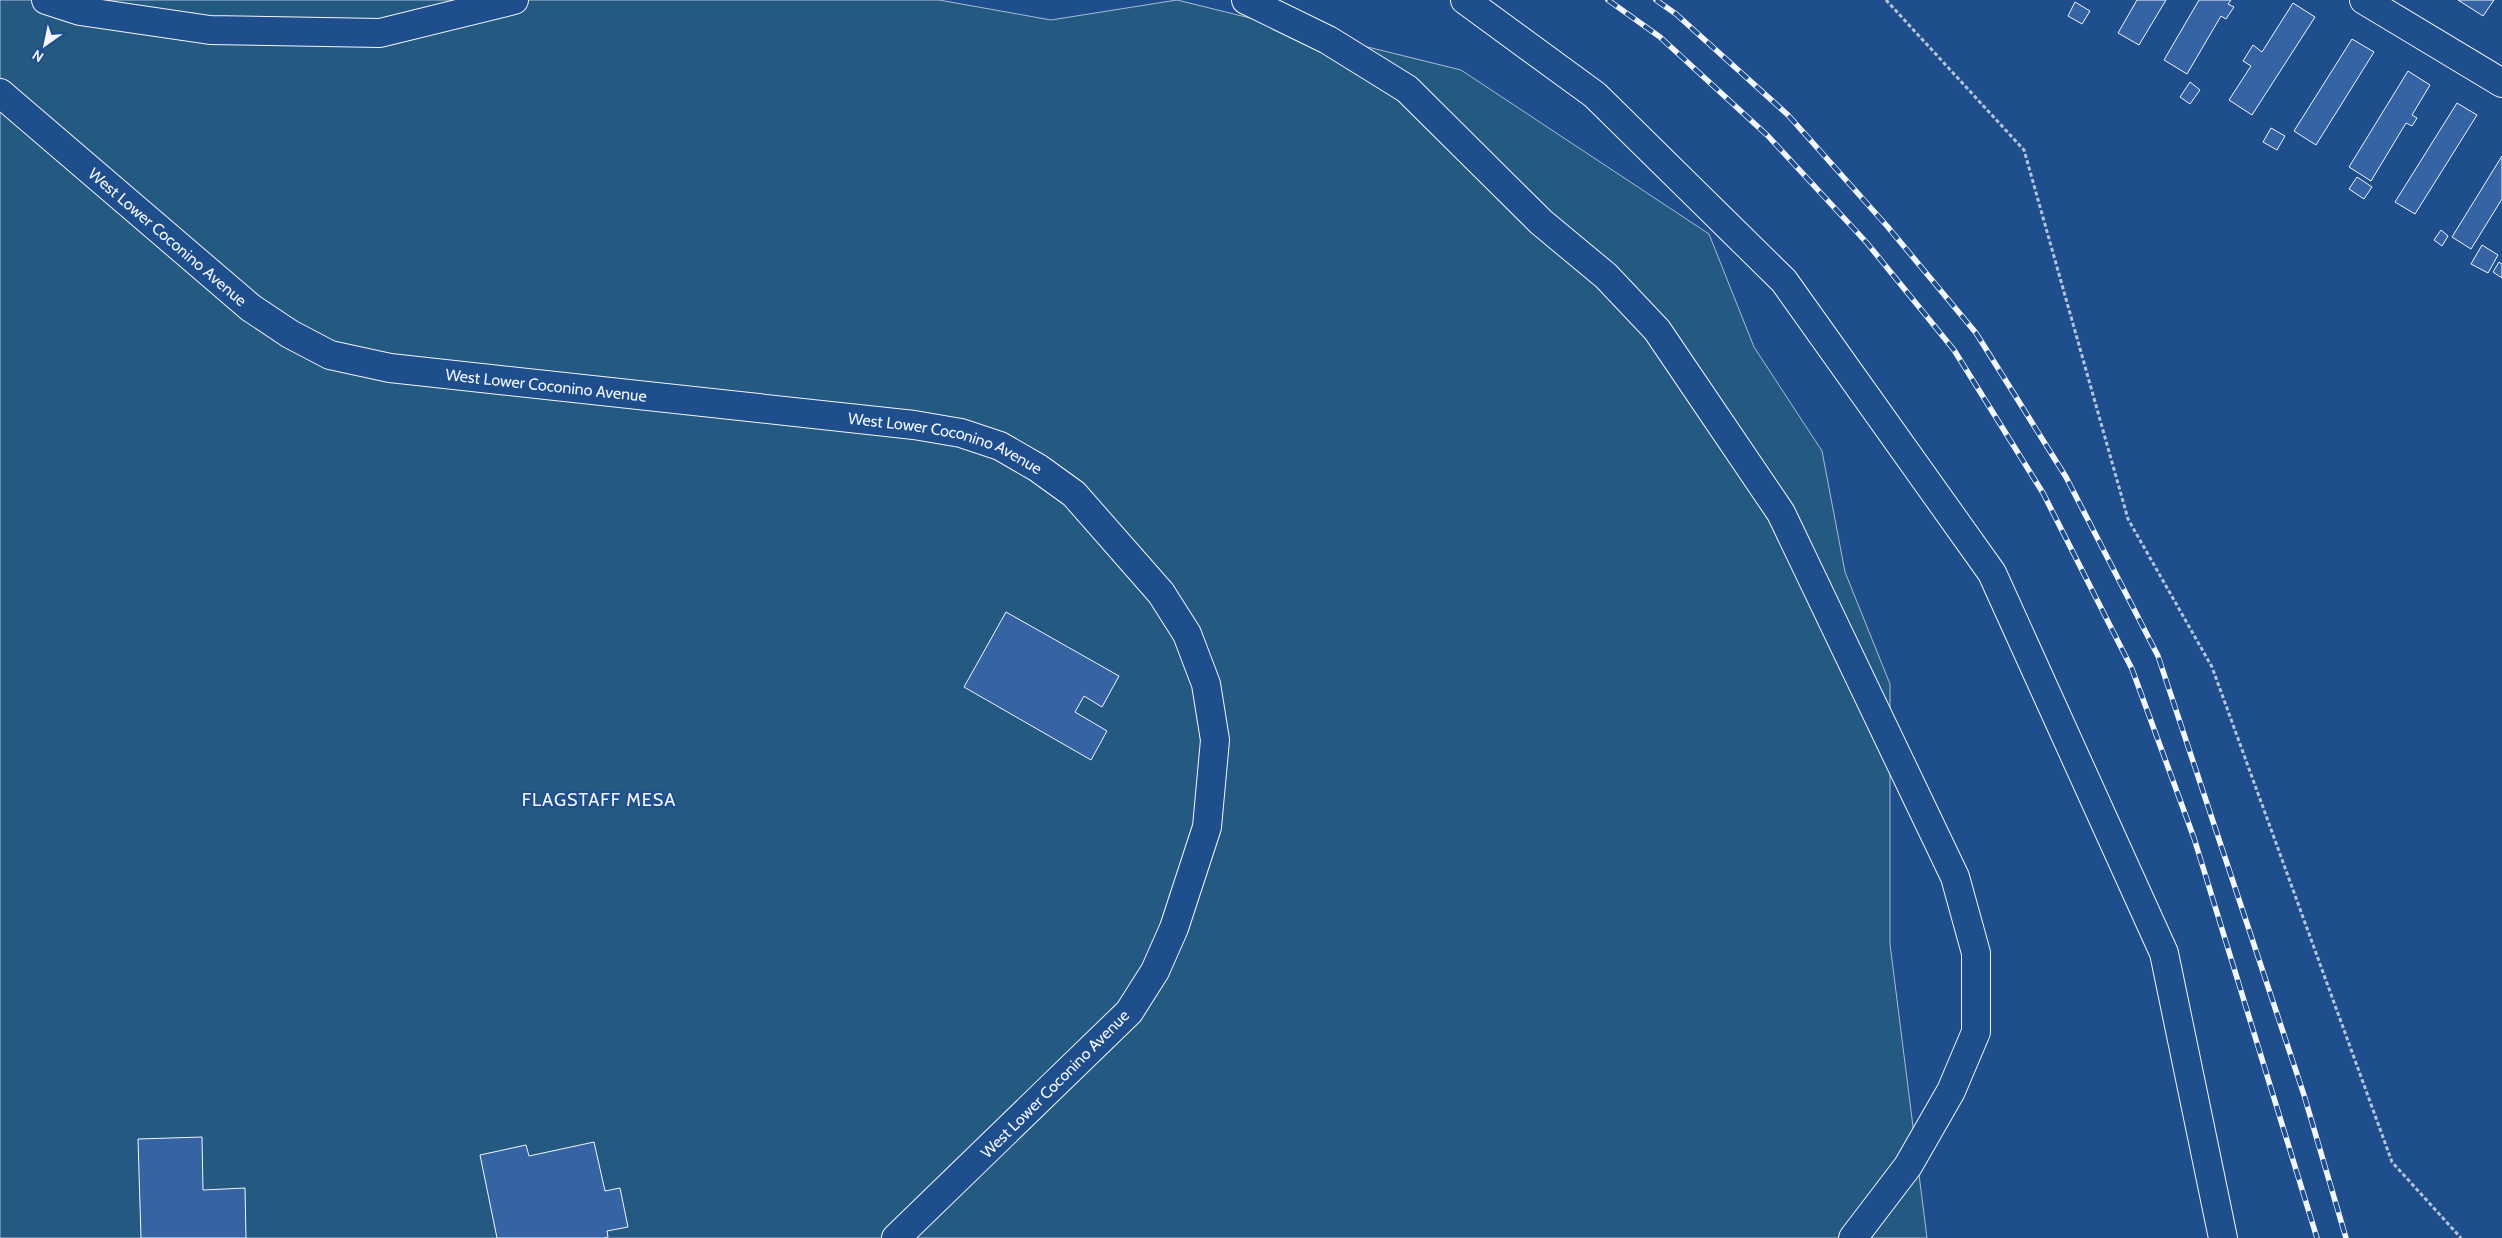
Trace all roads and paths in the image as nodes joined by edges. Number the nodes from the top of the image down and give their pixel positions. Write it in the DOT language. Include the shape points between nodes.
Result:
graph roads {
  1 [pos="46,0"];
  2 [pos="514,0"];
  3 [pos="1246,0"];
  4 [pos="1466,0"];
  5 [pos="1886,0"];
  6 [pos="2364,0"];
  7 [pos="2499,73"];
  8 [pos="0,93"];
  9 [pos="896,1238"];
  10 [pos="1853,1238"];
  11 [pos="2223,1238"];
  12 [pos="2461,1238"];
  1 -- 2 [label="street" via="80,10 210,30 380,33"];
  3 -- 10 [label="street" via="1328,40 1407,88 1541,222 1606,276 1657,330 1781,513 1955,877 1976,953 1976,1032 1951,1091 1908,1166"];
  4 -- 11 [label="street" via="1595,95 1784,281 1992,573 2164,953"];
  5 -- 12 [label="path" via="2024,150 2128,519 2212,667 2392,1162"];
  6 -- 7 [label="street"];
  8 -- 9 [label="street, West Lower Coconino Avenue" via="250,308 330,355 390,368 914,424 961,433 1000,446 1074,494 1160,593 1187,634 1206,684 1215,740 1207,827 1174,928 1155,971 1129,1012"];
}
